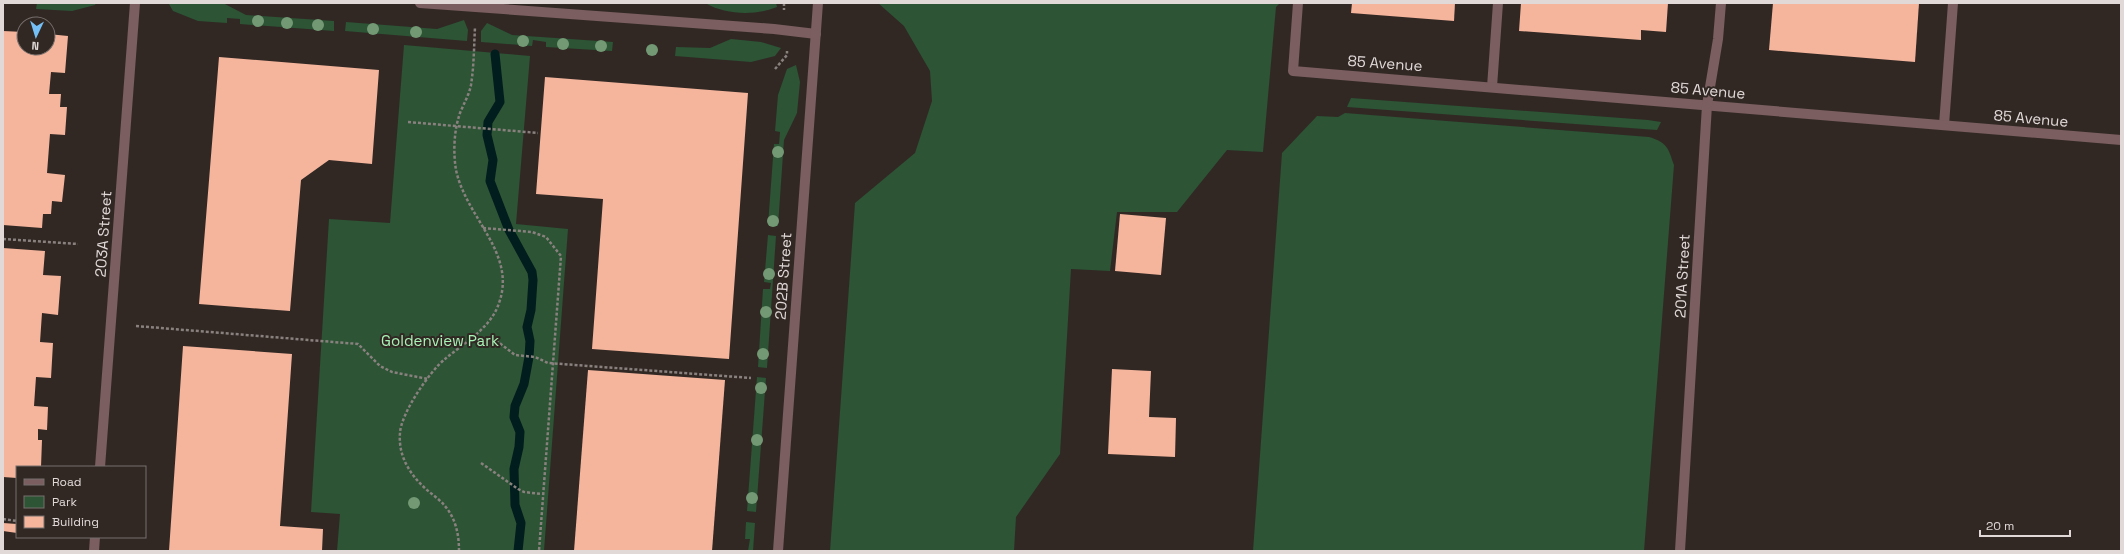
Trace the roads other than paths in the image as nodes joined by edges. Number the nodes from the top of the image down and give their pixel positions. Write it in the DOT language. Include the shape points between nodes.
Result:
graph roads {
  1 [pos="135,3"];
  2 [pos="420,3"];
  3 [pos="818,3"];
  4 [pos="1298,3"];
  5 [pos="1498,3"];
  6 [pos="1721,3"];
  7 [pos="1953,3"];
  8 [pos="816,34"];
  9 [pos="1492,87"];
  10 [pos="1707,105"];
  11 [pos="1944,125"];
  12 [pos="2121,140"];
  13 [pos="100,466"];
  14 [pos="95,538"];
  15 [pos="94,551"];
  16 [pos="778,551"];
  17 [pos="1680,551"];
  1 -- 13 [label="street, 203A Street"];
  2 -- 8 [label="street"];
  3 -- 8 [label="street, 202B Street"];
  4 -- 9 [label="street, 85 Avenue" via="1293,71"];
  5 -- 9 [label="street"];
  6 -- 10 [label="street, 201A Street"];
  7 -- 11 [label="street"];
  8 -- 16 [label="street, 202B Street"];
  9 -- 10 [label="street, 85 Avenue"];
  10 -- 11 [label="street, 85 Avenue"];
  10 -- 17 [label="street, 201A Street"];
  11 -- 12 [label="street, 85 Avenue"];
  14 -- 15 [label="street"];
}
